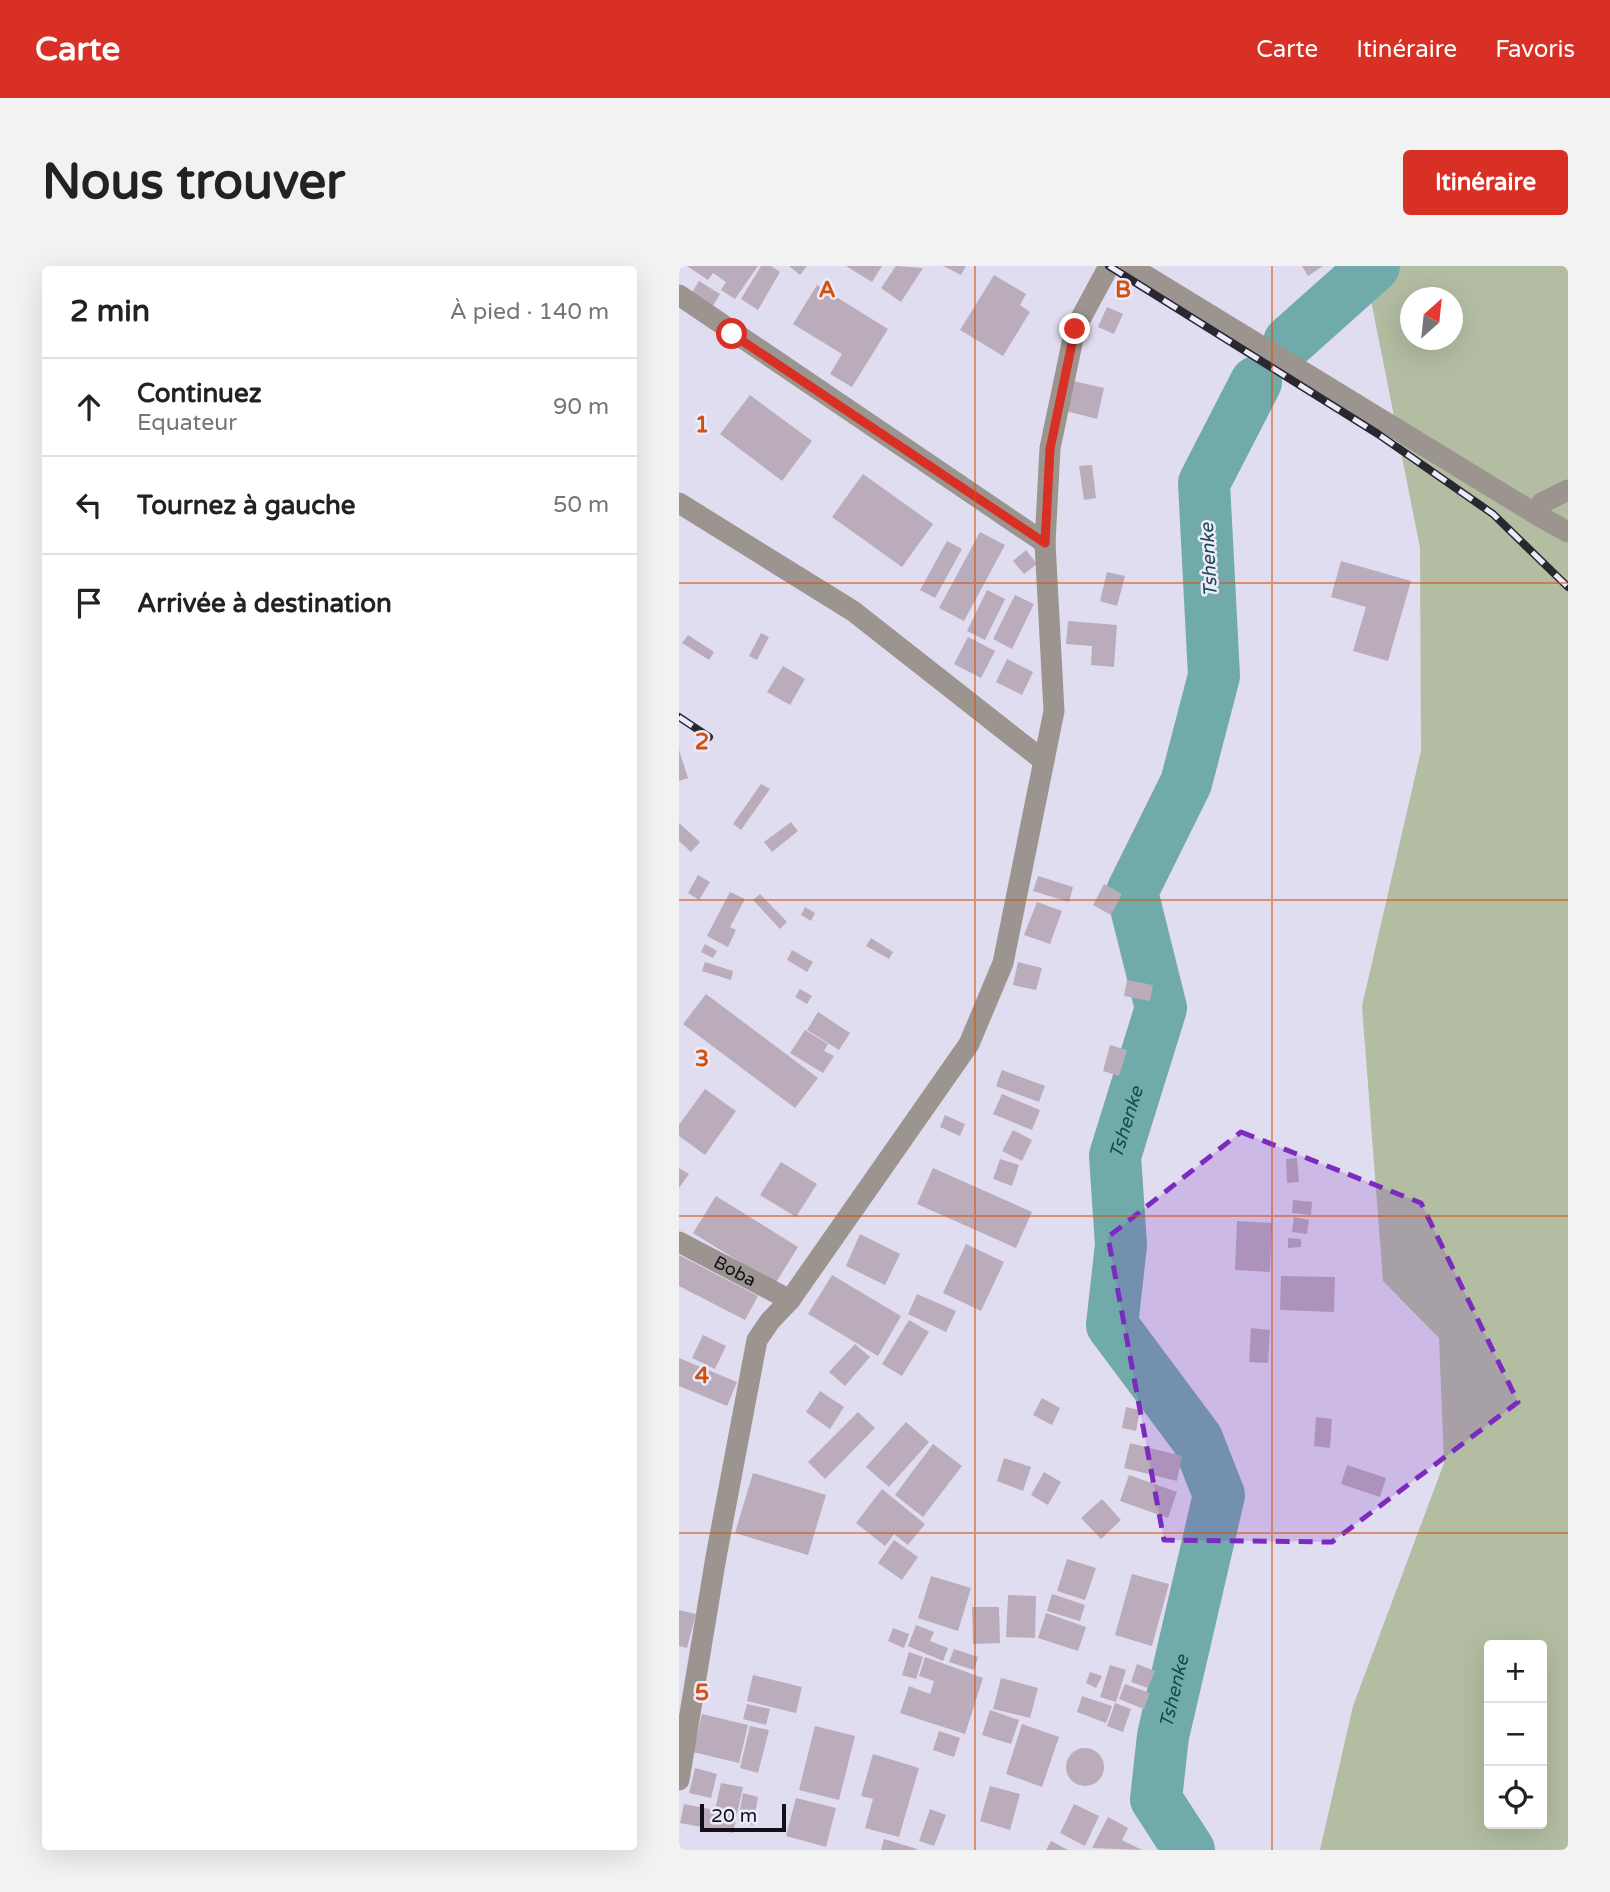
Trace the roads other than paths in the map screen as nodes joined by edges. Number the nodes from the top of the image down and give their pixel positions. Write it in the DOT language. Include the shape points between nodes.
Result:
graph roads {
  1 [pos="1109,266"];
  2 [pos="1130,266"];
  3 [pos="679,295"];
  4 [pos="1568,490"];
  5 [pos="679,503"];
  6 [pos="1539,516"];
  7 [pos="1568,531"];
  8 [pos="1045,543"];
  9 [pos="1044,761"];
  10 [pos="679,1242"];
  11 [pos="790,1300"];
  12 [pos="679,1780"];
  1 -- 8 [label="street" via="1075,329 1061,385 1050,449"];
  2 -- 6 [label="street"];
  3 -- 8 [label="street"];
  4 -- 6 [label="street" via="1542,502"];
  5 -- 9 [label="street" via="853,611"];
  6 -- 7 [label="street"];
  8 -- 9 [label="street" via="1054,711"];
  9 -- 11 [label="street" via="1003,962 969,1044"];
  10 -- 11 [label="street, Boba"];
  11 -- 12 [label="street" via="757,1340"];
}
